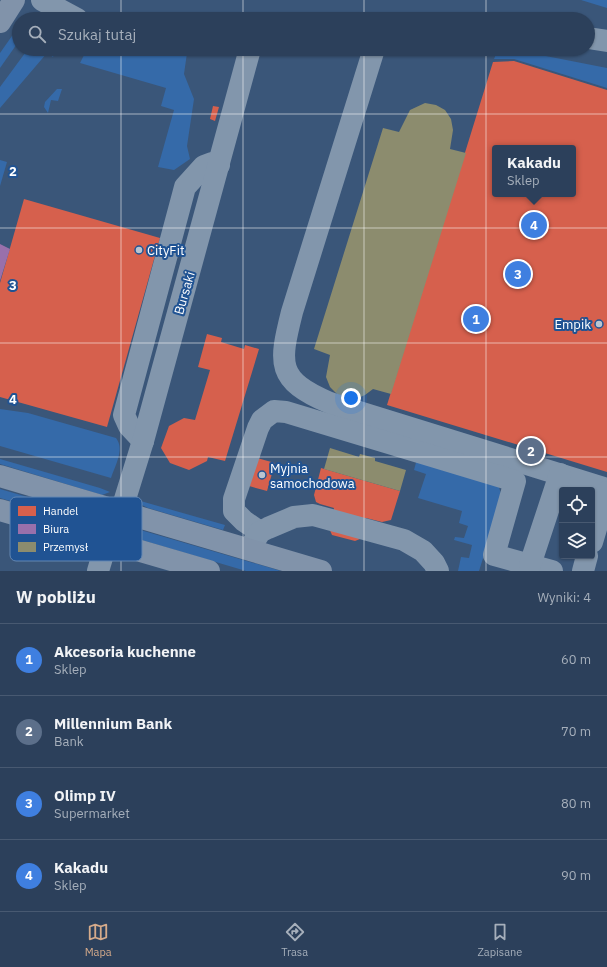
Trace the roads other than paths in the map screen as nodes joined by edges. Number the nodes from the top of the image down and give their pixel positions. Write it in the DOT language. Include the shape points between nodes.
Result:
graph roads {
  1 [pos="14,0"];
  2 [pos="42,0"];
  3 [pos="64,12"];
  4 [pos="0,22"];
  5 [pos="595,39"];
  6 [pos="607,41"];
  7 [pos="248,56"];
  8 [pos="372,56"];
  9 [pos="560,474"];
  10 [pos="0,476"];
  11 [pos="607,491"];
  12 [pos="71,497"];
  13 [pos="125,497"];
  14 [pos="0,510"];
  15 [pos="10,513"];
  16 [pos="142,518"];
  17 [pos="260,532"];
  18 [pos="595,532"];
  19 [pos="248,550"];
  20 [pos="142,551"];
  21 [pos="587,559"];
  22 [pos="101,561"];
  23 [pos="530,565"];
  24 [pos="98,571"];
  25 [pos="209,571"];
  26 [pos="320,571"];
  27 [pos="438,571"];
  28 [pos="552,571"];
  29 [pos="583,571"];
  1 -- 4 [label="main road"];
  2 -- 3 [label="street"];
  5 -- 6 [label="street"];
  7 -- 13 [label="street, Bursaki"];
  8 -- 9 [label="street" via="292,312 284,357 289,377 304,391 330,404"];
  9 -- 11 [label="street"];
  9 -- 23 [label="street"];
  10 -- 12 [label="main road"];
  11 -- 18 [label="street"];
  14 -- 15 [label="main road"];
  16 -- 19 [label="main road"];
  17 -- 19 [label="street"];
  17 -- 23 [label="street" via="234,511 234,500 262,420 274,411 286,412 514,481 494,555"];
  17 -- 27 [label="street" via="294,516 313,515 404,540 423,551"];
  19 -- 26 [label="main road"];
  20 -- 25 [label="main road"];
  21 -- 29 [label="street"];
  22 -- 24 [label="street"];
  23 -- 28 [label="street"];
}
